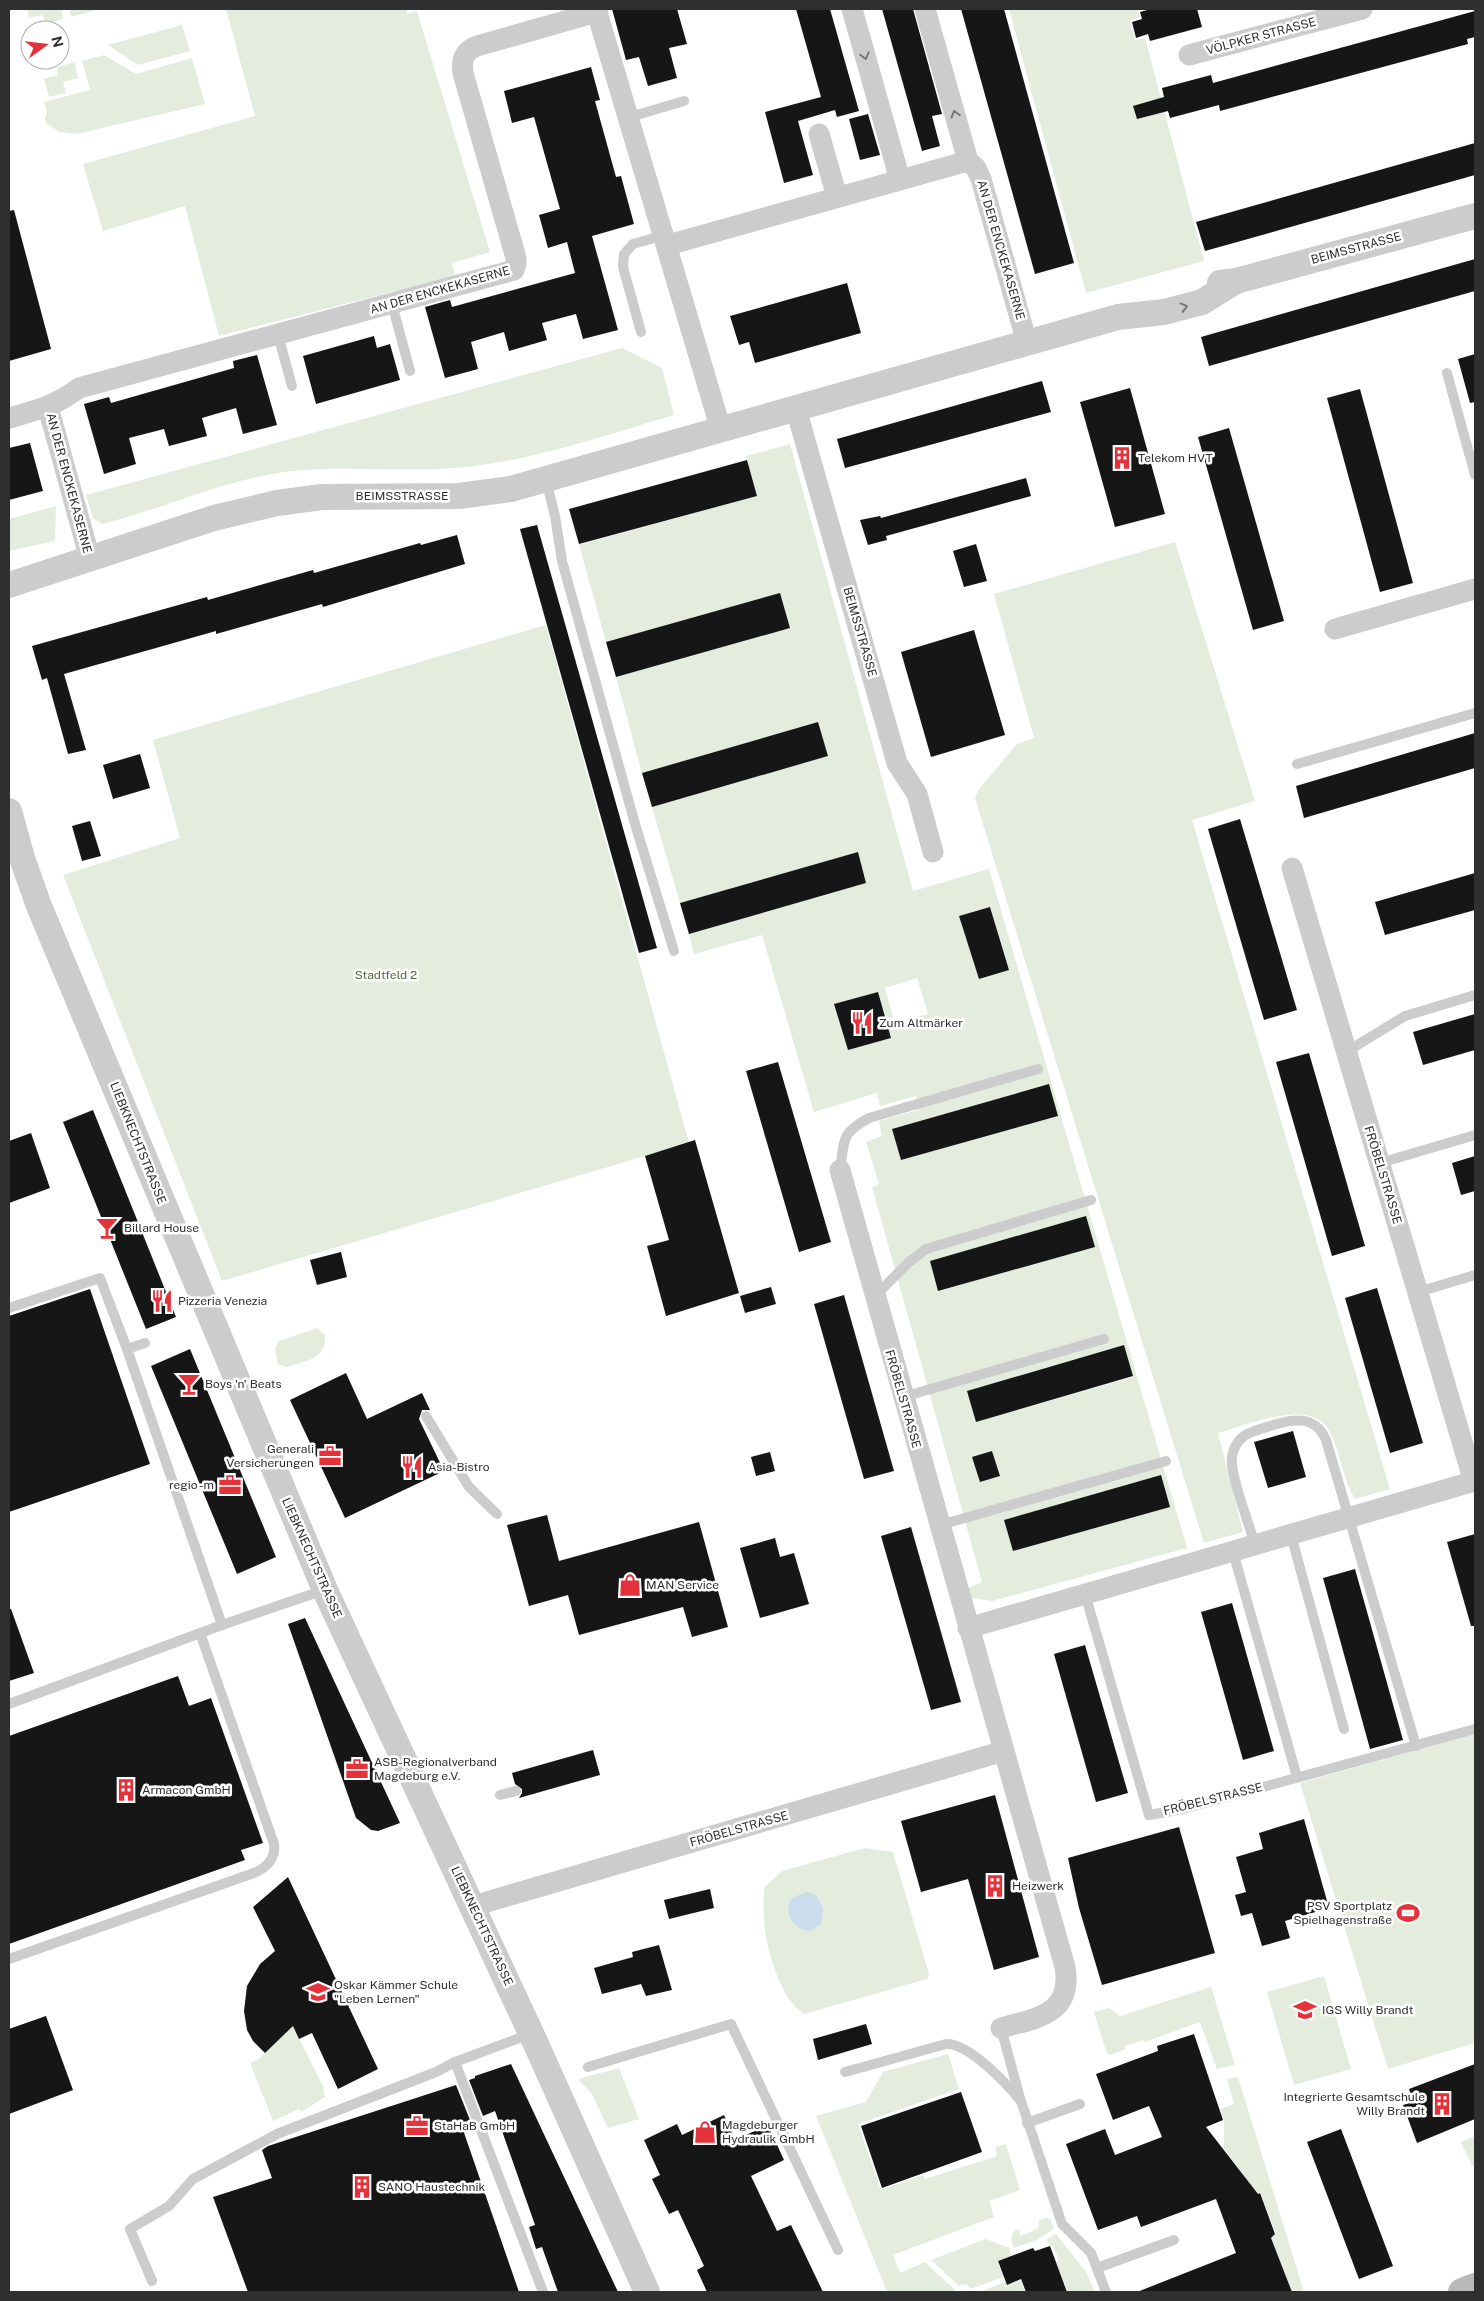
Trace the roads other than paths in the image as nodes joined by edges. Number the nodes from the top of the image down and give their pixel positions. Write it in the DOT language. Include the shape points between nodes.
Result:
graph roads {
  1 [pos="852,9"];
  2 [pos="925,9"];
  3 [pos="1362,9"];
  4 [pos="597,10"];
  5 [pos="1188,55"];
  6 [pos="684,101"];
  7 [pos="630,117"];
  8 [pos="819,134"];
  9 [pos="968,161"];
  10 [pos="900,180"];
  11 [pos="837,198"];
  12 [pos="1475,216"];
  13 [pos="666,240"];
  14 [pos="392,304"];
  15 [pos="642,332"];
  16 [pos="278,335"];
  17 [pos="1027,343"];
  18 [pos="410,371"];
  19 [pos="1447,373"];
  20 [pos="292,386"];
  21 [pos="48,407"];
  22 [pos="796,409"];
  23 [pos="9,418"];
  24 [pos="721,430"];
  25 [pos="1475,475"];
  26 [pos="546,480"];
  27 [pos="90,559"];
  28 [pos="9,584"];
  29 [pos="1475,590"];
  30 [pos="1335,629"];
  31 [pos="1475,713"];
  32 [pos="1298,764"];
  33 [pos="9,811"];
  34 [pos="933,852"];
  35 [pos="1292,868"];
  36 [pos="674,951"];
  37 [pos="1475,995"];
  38 [pos="1346,1052"];
  39 [pos="1038,1069"];
  40 [pos="1475,1134"];
  41 [pos="1380,1163"];
  42 [pos="840,1170"];
  43 [pos="1090,1200"];
  44 [pos="1475,1275"];
  45 [pos="1418,1292"];
  46 [pos="874,1297"];
  47 [pos="9,1308"];
  48 [pos="1104,1339"];
  49 [pos="145,1343"];
  50 [pos="127,1349"];
  51 [pos="903,1397"];
  52 [pos="426,1416"];
  53 [pos="1166,1461"];
  54 [pos="1475,1483"];
  55 [pos="497,1514"];
  56 [pos="1349,1518"];
  57 [pos="940,1525"];
  58 [pos="1291,1535"];
  59 [pos="1255,1545"];
  60 [pos="1233,1552"];
  61 [pos="325,1590"];
  62 [pos="1085,1594"];
  63 [pos="222,1625"];
  64 [pos="968,1628"];
  65 [pos="200,1633"];
  66 [pos="9,1704"];
  67 [pos="1344,1729"];
  68 [pos="1475,1729"];
  69 [pos="1416,1746"];
  70 [pos="1004,1752"];
  71 [pos="1297,1777"];
  72 [pos="516,1791"];
  73 [pos="500,1795"];
  74 [pos="473,1906"];
  75 [pos="9,1959"];
  76 [pos="1001,2028"];
  77 [pos="531,2033"];
  78 [pos="455,2062"];
  79 [pos="588,2067"];
  80 [pos="845,2072"];
  81 [pos="1021,2102"];
  82 [pos="1080,2104"];
  83 [pos="1026,2124"];
  84 [pos="1174,2240"];
  85 [pos="838,2250"];
  86 [pos="1097,2268"];
  87 [pos="152,2280"];
  88 [pos="1475,2287"];
  89 [pos="543,2292"];
  90 [pos="647,2292"];
  91 [pos="1106,2292"];
  92 [pos="1462,2292"];
  1 -- 10 [label="street, one-way"];
  9 -- 2 [label="street, AN DER ENCKEKASERNE, one-way"];
  3 -- 5 [label="street, VÖLPKER STRASSE"];
  4 -- 7 [label="street, AN DER ENCKEKASERNE"];
  4 -- 14 [label="street, AN DER ENCKEKASERNE" via="477,46 465,54 463,73 516,264 510,272"];
  6 -- 7 [label="lane"];
  7 -- 13 [label="street, AN DER ENCKEKASERNE"];
  8 -- 11 [label="street"];
  9 -- 10 [label="street"];
  9 -- 17 [label="street, AN DER ENCKEKASERNE" via="981,179"];
  10 -- 11 [label="street"];
  11 -- 13 [label="street"];
  12 -- 17 [label="street, BEIMSSTRASSE" via="1236,281 1198,285 1158,296 1118,316"];
  13 -- 15 [label="lane" via="633,244 624,254 623,267"];
  13 -- 24 [label="street, AN DER ENCKEKASERNE"];
  14 -- 16 [label="street, AN DER ENCKEKASERNE"];
  14 -- 18 [label="lane"];
  16 -- 20 [label="lane"];
  16 -- 21 [label="street, AN DER ENCKEKASERNE" via="78,388 67,398"];
  17 -- 22 [label="street, BEIMSSTRASSE"];
  19 -- 25 [label="lane"];
  21 -- 23 [label="street, AN DER ENCKEKASERNE"];
  21 -- 27 [label="street, AN DER ENCKEKASERNE"];
  22 -- 24 [label="street, BEIMSSTRASSE"];
  22 -- 34 [label="street, BEIMSSTRASSE" via="897,763 917,794"];
  24 -- 26 [label="street, BEIMSSTRASSE"];
  26 -- 27 [label="street, BEIMSSTRASSE" via="478,494 322,497 276,503 214,518"];
  26 -- 36 [label="lane" via="562,561"];
  27 -- 28 [label="street, BEIMSSTRASSE"];
  29 -- 30 [label="street"];
  31 -- 32 [label="lane"];
  33 -- 61 [label="street, LIEBKNECHTSTRASSE" via="39,906"];
  35 -- 38 [label="street, FRÖBELSTRASSE"];
  37 -- 38 [label="lane" via="1405,1016"];
  38 -- 41 [label="street, FRÖBELSTRASSE"];
  39 -- 42 [label="lane" via="869,1118 846,1134"];
  40 -- 41 [label="lane"];
  41 -- 45 [label="street, FRÖBELSTRASSE"];
  42 -- 46 [label="street, FRÖBELSTRASSE"];
  43 -- 46 [label="lane" via="926,1249"];
  44 -- 45 [label="lane"];
  45 -- 54 [label="street, FRÖBELSTRASSE"];
  46 -- 51 [label="street, FRÖBELSTRASSE"];
  47 -- 50 [label="lane" via="100,1278"];
  48 -- 51 [label="lane"];
  49 -- 50 [label="lane"];
  50 -- 63 [label="lane"];
  51 -- 57 [label="street, FRÖBELSTRASSE"];
  52 -- 55 [label="lane" via="469,1487"];
  53 -- 57 [label="lane"];
  54 -- 56 [label="street, FRÖBELSTRASSE"];
  56 -- 58 [label="street, FRÖBELSTRASSE"];
  56 -- 59 [label="lane" via="1321,1432 1302,1419 1283,1422 1246,1434 1236,1443 1232,1456 1232,1466"];
  56 -- 69 [label="lane"];
  57 -- 64 [label="street, FRÖBELSTRASSE"];
  58 -- 59 [label="street, FRÖBELSTRASSE"];
  58 -- 67 [label="lane"];
  59 -- 60 [label="street, FRÖBELSTRASSE"];
  60 -- 62 [label="street, FRÖBELSTRASSE"];
  60 -- 71 [label="lane"];
  61 -- 63 [label="lane"];
  61 -- 74 [label="street, LIEBKNECHTSTRASSE"];
  62 -- 64 [label="street, FRÖBELSTRASSE"];
  62 -- 71 [label="lane, FRÖBELSTRASSE" via="1149,1815 1183,1809"];
  63 -- 65 [label="lane"];
  64 -- 70 [label="street, FRÖBELSTRASSE"];
  65 -- 66 [label="lane"];
  65 -- 75 [label="lane" via="274,1844 271,1860 254,1873"];
  68 -- 69 [label="lane, FRÖBELSTRASSE"];
  69 -- 71 [label="lane, FRÖBELSTRASSE"];
  70 -- 74 [label="street, FRÖBELSTRASSE"];
  70 -- 76 [label="street, FRÖBELSTRASSE" via="1064,1960 1066,1980 1064,1995 1053,2010 1038,2018"];
  72 -- 73 [label="lane"];
  74 -- 77 [label="street, LIEBKNECHTSTRASSE"];
  76 -- 81 [label="lane"];
  77 -- 78 [label="lane"];
  77 -- 90 [label="street, LIEBKNECHTSTRASSE"];
  78 -- 87 [label="lane" via="277,2134 193,2179 169,2206 130,2229"];
  78 -- 89 [label="lane"];
  79 -- 85 [label="lane" via="731,2024"];
  80 -- 81 [label="lane" via="953,2044 970,2052"];
  81 -- 83 [label="lane"];
  82 -- 83 [label="lane"];
  83 -- 86 [label="lane" via="1062,2224 1088,2248"];
  84 -- 86 [label="lane"];
  86 -- 91 [label="lane"];
  88 -- 92 [label="main road"];
}
